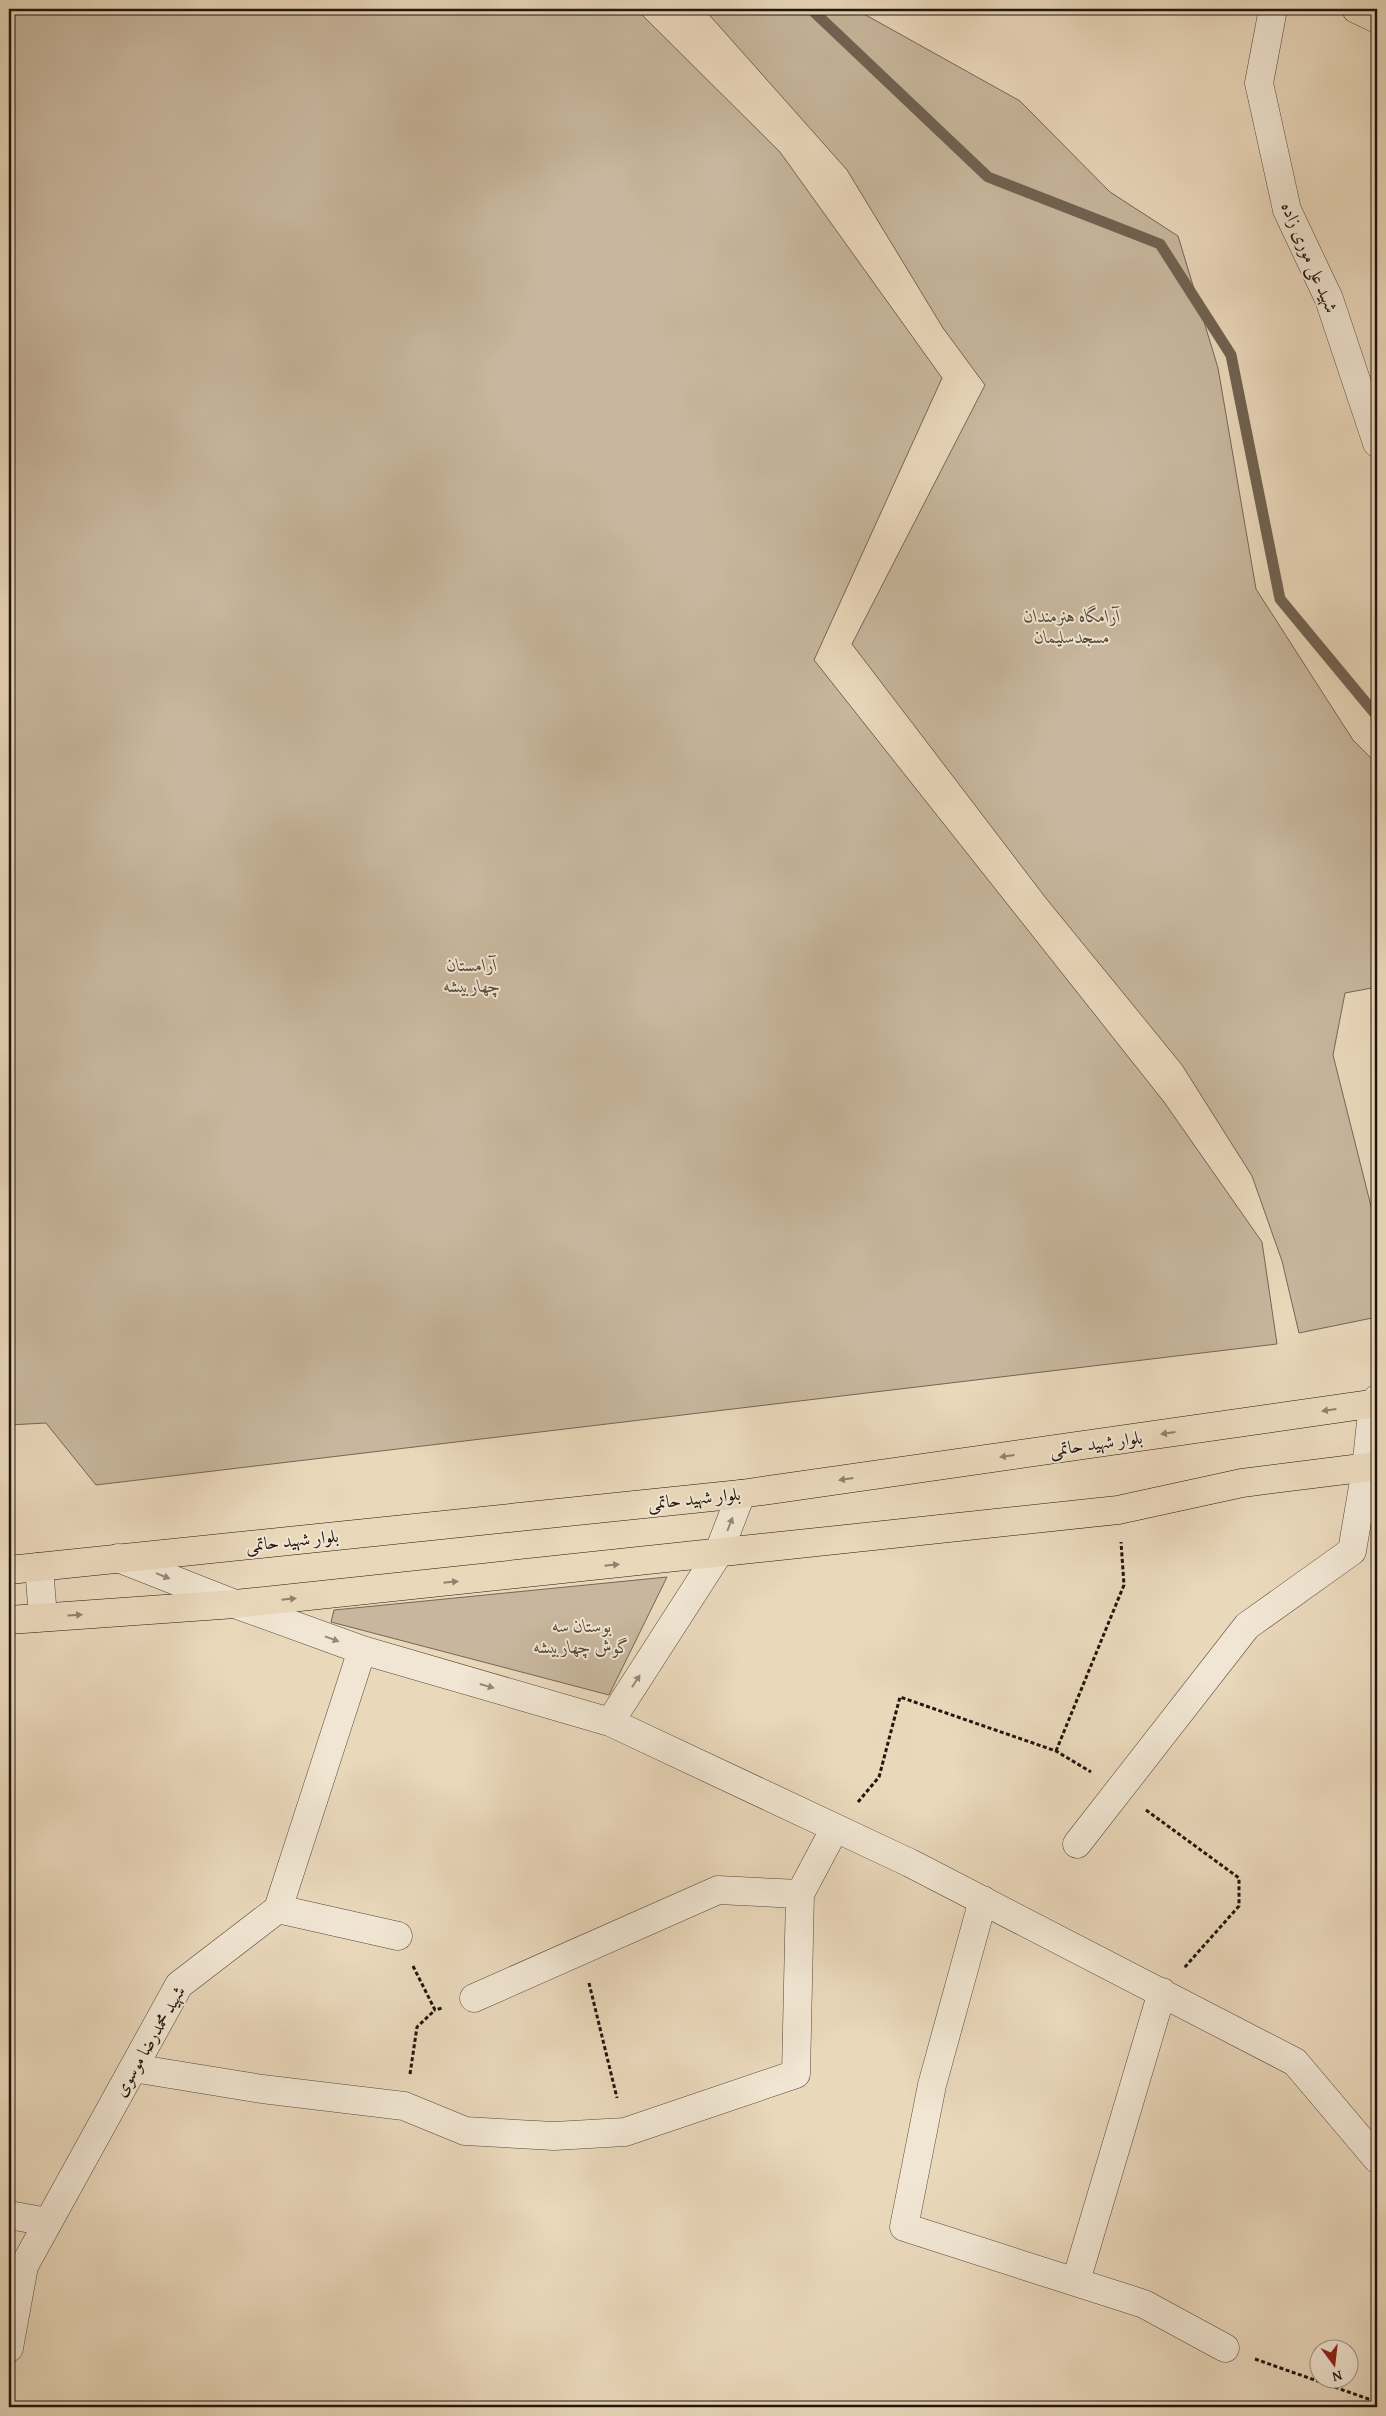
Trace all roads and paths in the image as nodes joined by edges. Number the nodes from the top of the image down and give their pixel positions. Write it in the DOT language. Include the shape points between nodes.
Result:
graph roads {
  1 [pos="1273,9"];
  2 [pos="1356,9"];
  3 [pos="1377,19"];
  4 [pos="1377,443"];
  5 [pos="1376,1402"];
  6 [pos="1372,1468"];
  7 [pos="741,1494"];
  8 [pos="1118,1510"];
  9 [pos="718,1554"];
  10 [pos="118,1558"];
  11 [pos="39,1568"];
  12 [pos="9,1570"];
  13 [pos="235,1604"];
  14 [pos="42,1618"];
  15 [pos="9,1620"];
  16 [pos="362,1650"];
  17 [pos="610,1722"];
  18 [pos="1056,1750"];
  19 [pos="835,1828"];
  20 [pos="1077,1844"];
  21 [pos="800,1894"];
  22 [pos="982,1900"];
  23 [pos="278,1910"];
  24 [pos="398,1936"];
  25 [pos="582,1951"];
  26 [pos="1162,1992"];
  27 [pos="474,1998"];
  28 [pos="435,2010"];
  29 [pos="133,2068"];
  30 [pos="404,2106"];
  31 [pos="625,2132"];
  32 [pos="1377,2159"];
  33 [pos="9,2215"];
  34 [pos="48,2222"];
  35 [pos="1076,2281"];
  36 [pos="9,2348"];
  37 [pos="1226,2348"];
  38 [pos="1377,2402"];
  1 -- 4 [label="street, شهید علی موری زاده" via="1259,83 1287,210 1329,299"];
  2 -- 3 [label="main road"];
  5 -- 6 [label="street"];
  5 -- 7 [label="main road, بلوار شهید حاتمی, one-way"];
  6 -- 8 [label="main road" via="1242,1483"];
  6 -- 20 [label="street" via="1352,1550 1247,1626"];
  9 -- 7 [label="street, one-way"];
  7 -- 10 [label="main road, بلوار شهید حاتمی"];
  8 -- 9 [label="main road"];
  8 -- 18 [label="path" via="1124,1585"];
  13 -- 9 [label="main road, one-way"];
  17 -- 9 [label="street, one-way"];
  10 -- 11 [label="main road, بلوار شهید حاتمی"];
  10 -- 13 [label="street, one-way"];
  11 -- 12 [label="main road, بلوار شهید حاتمی"];
  11 -- 14 [label="street"];
  14 -- 13 [label="main road, one-way"];
  13 -- 16 [label="street, one-way"];
  14 -- 15 [label="main road"];
  16 -- 17 [label="street, one-way"];
  16 -- 23 [label="street"];
  17 -- 19 [label="street"];
  19 -- 21 [label="street"];
  19 -- 22 [label="street"];
  21 -- 25 [label="street" via="718,1890"];
  21 -- 31 [label="street" via="796,2074"];
  22 -- 26 [label="street"];
  22 -- 35 [label="street" via="932,2085 904,2227"];
  23 -- 24 [label="street"];
  23 -- 29 [label="street, شهید محمدرضا موسوی" via="179,1985"];
  24 -- 28 [label="path"];
  25 -- 27 [label="street"];
  25 -- 31 [label="path"];
  26 -- 32 [label="street" via="1295,2062"];
  26 -- 35 [label="street"];
  27 -- 28 [label="path"];
  28 -- 30 [label="path" via="418,2027"];
  29 -- 30 [label="street" via="262,2089"];
  29 -- 34 [label="street, شهید محمدرضا موسوی"];
  30 -- 31 [label="street" via="465,2131 554,2136"];
  33 -- 34 [label="street"];
  34 -- 36 [label="street, شهید محمدرضا موسوی" via="24,2266"];
  35 -- 37 [label="street" via="1144,2304"];
  37 -- 38 [label="path"];
}
